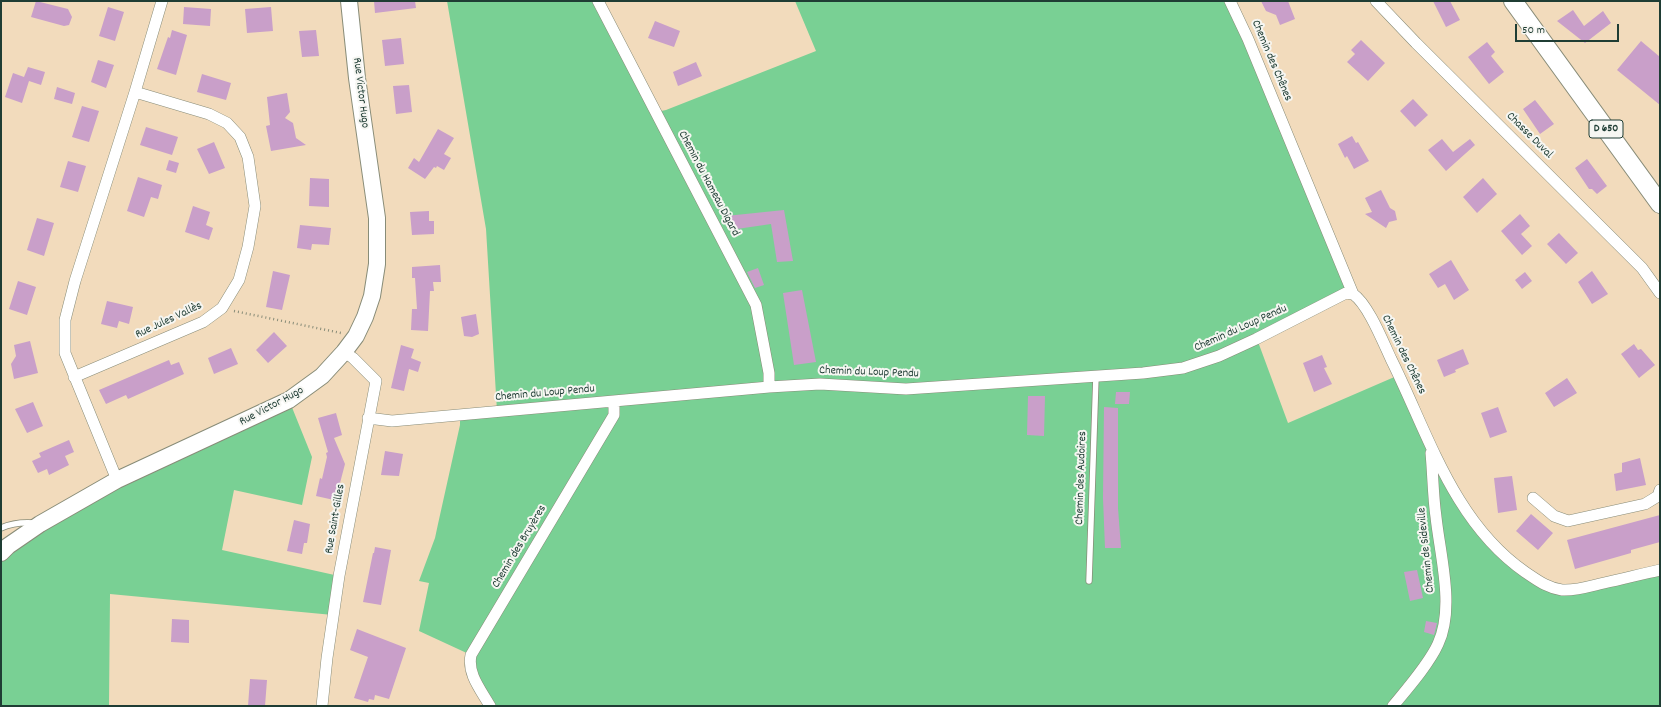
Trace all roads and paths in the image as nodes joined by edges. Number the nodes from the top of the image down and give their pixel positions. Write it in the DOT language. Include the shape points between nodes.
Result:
graph roads {
  1 [pos="162,1"];
  2 [pos="349,1"];
  3 [pos="598,1"];
  4 [pos="1230,1"];
  5 [pos="1376,1"];
  6 [pos="1513,1"];
  7 [pos="136,92"];
  8 [pos="1660,204"];
  9 [pos="1660,293"];
  10 [pos="1354,294"];
  11 [pos="222,308"];
  12 [pos="356,336"];
  13 [pos="344,352"];
  14 [pos="1096,376"];
  15 [pos="74,377"];
  16 [pos="769,387"];
  17 [pos="614,401"];
  18 [pos="368,418"];
  19 [pos="1431,448"];
  20 [pos="117,480"];
  21 [pos="1660,490"];
  22 [pos="1533,498"];
  23 [pos="40,524"];
  24 [pos="1,528"];
  25 [pos="1,553"];
  26 [pos="1660,570"];
  27 [pos="1089,581"];
  28 [pos="322,706"];
  29 [pos="490,706"];
  30 [pos="1393,706"];
  1 -- 7 [label="street"];
  2 -- 12 [label="main road, Rue Victor Hugo" via="377,218 377,264 372,296"];
  3 -- 16 [label="street, Chemin du Hameau Digard" via="756,305"];
  4 -- 10 [label="street, Chemin des Chênes"];
  5 -- 9 [label="street, Chasse Duval" via="1642,268"];
  6 -- 8 [label="main road, D 650"];
  7 -- 11 [label="street, Rue Jules Vallès" via="210,114 227,123 240,136 248,157 254,206 248,247 239,280"];
  7 -- 15 [label="street" via="75,281 65,320 65,353"];
  10 -- 14 [label="street, Chemin du Loup Pendu" via="1346,293 1220,356 1183,368"];
  10 -- 19 [label="street, Chemin des Chênes" via="1363,303 1399,375"];
  11 -- 12 [label="path"];
  11 -- 15 [label="street, Rue Jules Vallès" via="203,322"];
  12 -- 13 [label="main road, Rue Victor Hugo"];
  13 -- 18 [label="street, Rue Saint-Gilles" via="376,381"];
  13 -- 20 [label="main road, Rue Victor Hugo" via="322,376 289,400"];
  14 -- 16 [label="street, Chemin du Loup Pendu" via="906,389 820,384"];
  14 -- 27 [label="lane, Chemin des Audoires"];
  15 -- 20 [label="street"];
  16 -- 17 [label="street, Chemin du Loup Pendu"];
  17 -- 18 [label="street, Chemin du Loup Pendu" via="392,421"];
  17 -- 29 [label="street, Chemin des Bruyères" via="614,416 471,655 471,674"];
  18 -- 28 [label="street, Rue Saint-Gilles" via="339,576"];
  19 -- 26 [label="street, Chemin des Chênes" via="1467,513 1498,549 1545,586 1563,590 1582,588"];
  19 -- 30 [label="street, Chemin de Sideville" via="1436,516 1446,590 1444,626 1430,659"];
  20 -- 23 [label="main road, Rue Victor Hugo"];
  21 -- 22 [label="street" via="1658,496 1645,504 1568,521 1554,516"];
  23 -- 24 [label="lane" via="23,522 8,524"];
  23 -- 25 [label="main road, Rue Victor Hugo"];
}
